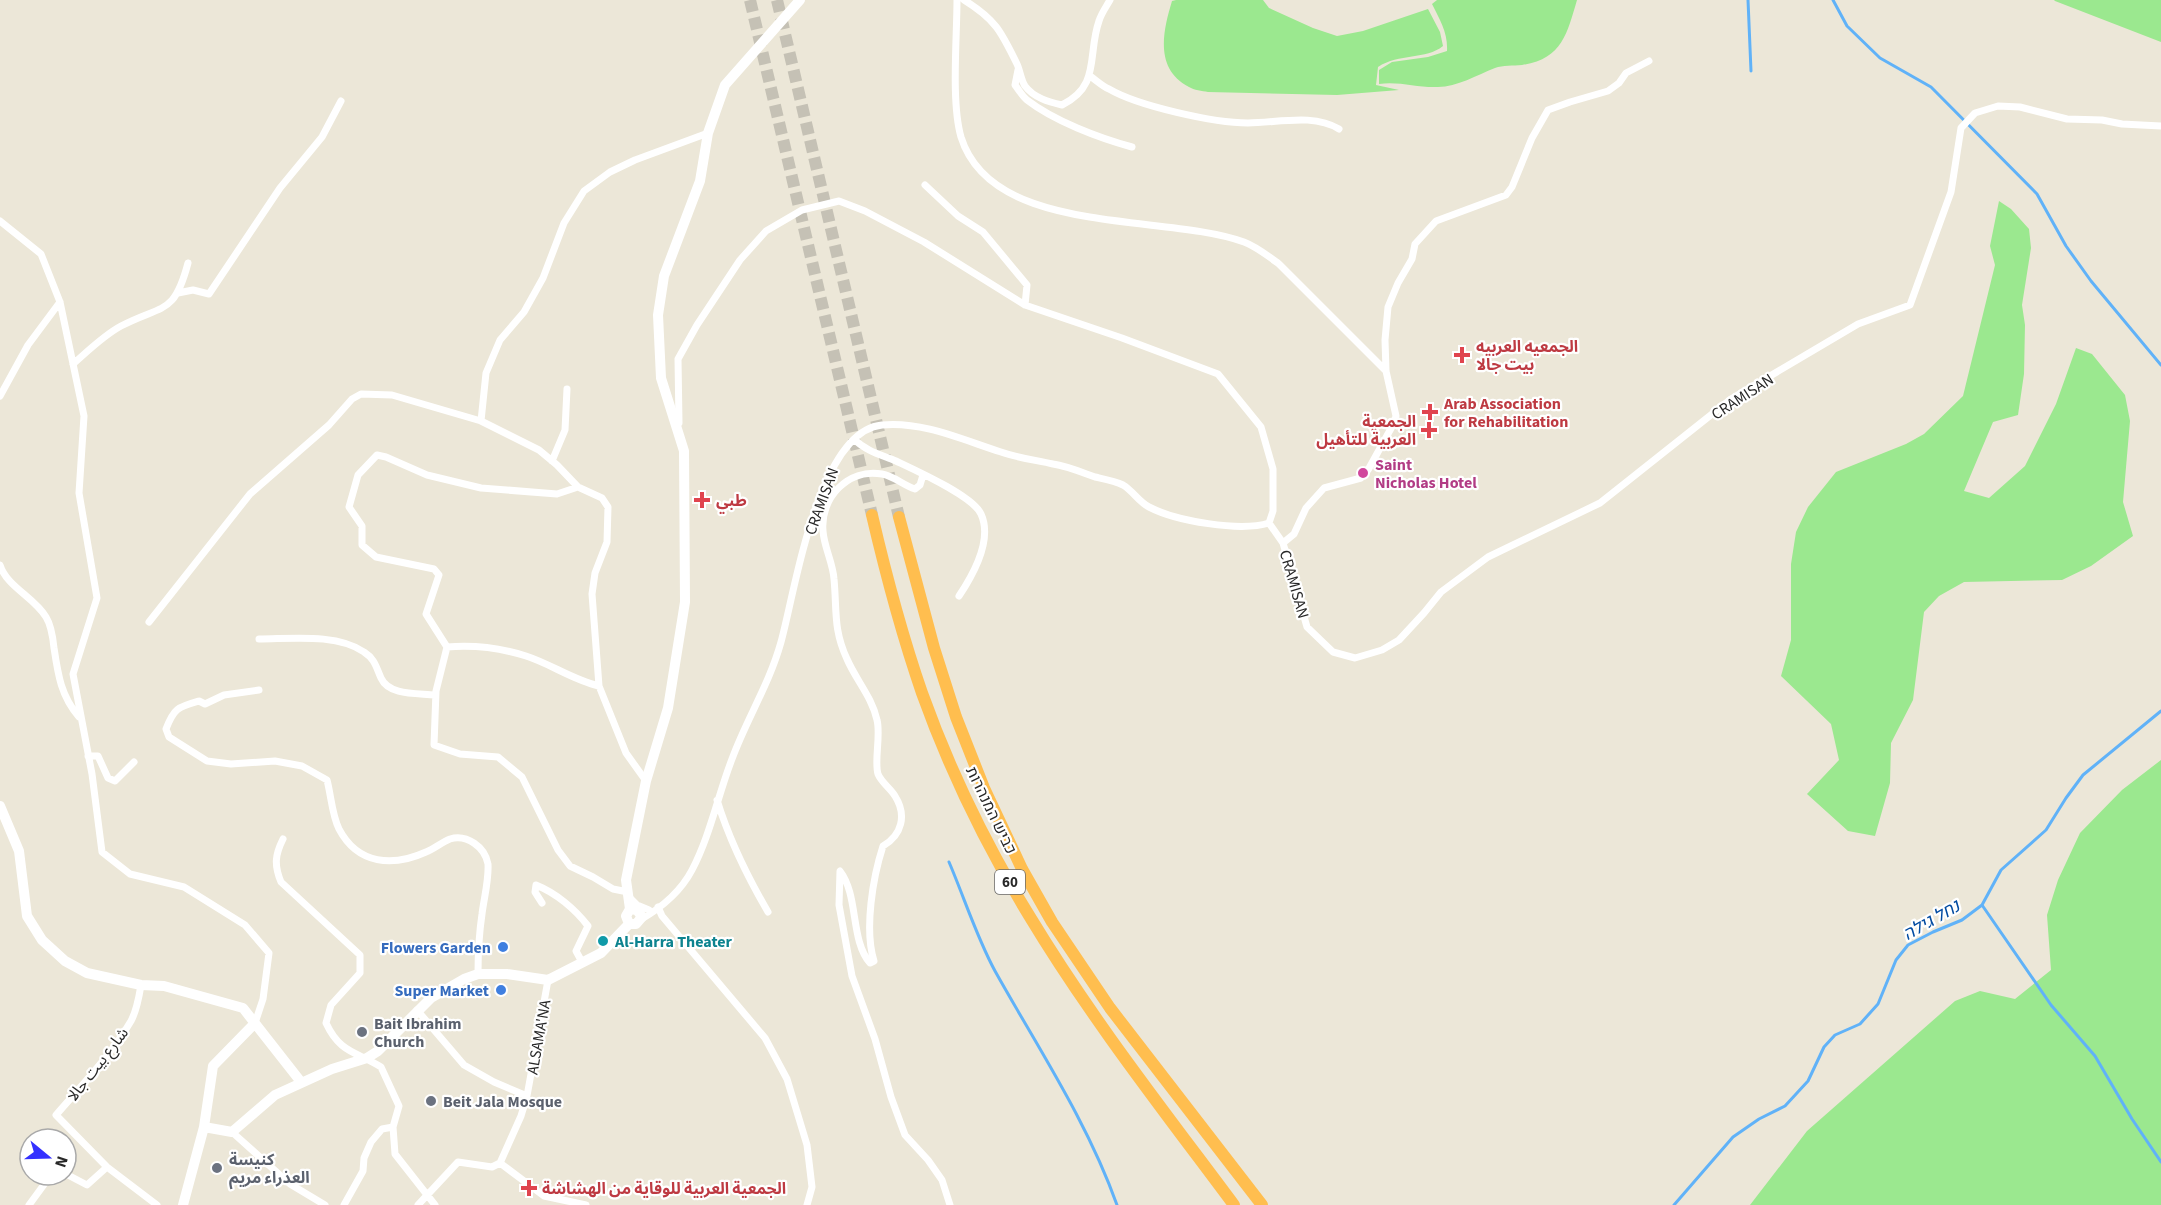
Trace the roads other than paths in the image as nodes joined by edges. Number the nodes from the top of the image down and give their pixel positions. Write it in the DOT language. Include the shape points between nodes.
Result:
graph roads {
  1 [pos="800,0"];
  2 [pos="957,0"];
  3 [pos="963,0"];
  4 [pos="1110,0"];
  5 [pos="1649,61"];
  6 [pos="1019,67"];
  7 [pos="1090,76"];
  8 [pos="341,101"];
  9 [pos="2161,126"];
  10 [pos="1339,129"];
  11 [pos="708,133"];
  12 [pos="1132,147"];
  13 [pos="925,185"];
  14 [pos="0,221"];
  15 [pos="188,263"];
  16 [pos="178,293"];
  17 [pos="60,302"];
  18 [pos="1025,305"];
  19 [pos="73,364"];
  20 [pos="1386,371"];
  21 [pos="567,389"];
  22 [pos="0,396"];
  23 [pos="481,421"];
  24 [pos="679,427"];
  25 [pos="855,440"];
  26 [pos="552,461"];
  27 [pos="923,475"];
  28 [pos="578,487"];
  29 [pos="872,515"];
  30 [pos="900,517"];
  31 [pos="1269,523"];
  32 [pos="1283,543"];
  33 [pos="0,565"];
  34 [pos="959,596"];
  35 [pos="149,622"];
  36 [pos="259,639"];
  37 [pos="447,647"];
  38 [pos="599,686"];
  39 [pos="260,690"];
  40 [pos="435,695"];
  41 [pos="81,719"];
  42 [pos="88,756"];
  43 [pos="134,762"];
  44 [pos="646,781"];
  45 [pos="717,799"];
  46 [pos="0,806"];
  47 [pos="283,838"];
  48 [pos="628,894"];
  49 [pos="542,903"];
  50 [pos="658,907"];
  51 [pos="648,909"];
  52 [pos="768,912"];
  53 [pos="635,913"];
  54 [pos="582,962"];
  55 [pos="478,974"];
  56 [pos="548,980"];
  57 [pos="141,985"];
  58 [pos="417,1010"];
  59 [pos="255,1023"];
  60 [pos="367,1058"];
  61 [pos="301,1082"];
  62 [pos="527,1096"];
  63 [pos="204,1127"];
  64 [pos="393,1128"];
  65 [pos="232,1132"];
  66 [pos="500,1163"];
  67 [pos="107,1167"];
  68 [pos="78,1180"];
  69 [pos="42,1187"];
  70 [pos="428,1195"];
  71 [pos="551,1202"];
  72 [pos="29,1205"];
  73 [pos="157,1205"];
  74 [pos="183,1205"];
  75 [pos="325,1205"];
  76 [pos="344,1205"];
  77 [pos="418,1205"];
  78 [pos="435,1205"];
  79 [pos="586,1205"];
  80 [pos="807,1205"];
  81 [pos="950,1205"];
  82 [pos="1234,1205"];
  83 [pos="1262,1205"];
  1 -- 11 [label="street" via="725,85"];
  2 -- 20 [label="street" via="956,97 961,136 969,156 986,177 1033,205 1218,235 1259,249"];
  3 -- 6 [label="street" via="985,13 996,26"];
  4 -- 7 [label="street" via="1098,22"];
  5 -- 20 [label="street" via="1626,73 1608,91 1548,110 1506,195 1436,221 1423,233 1388,307"];
  6 -- 7 [label="street" via="1024,86 1041,99 1062,105 1074,99"];
  6 -- 12 [label="street" via="1015,85 1026,99 1058,118"];
  7 -- 10 [label="street" via="1109,90 1202,118 1246,123 1313,120"];
  8 -- 16 [label="street" via="322,137 280,188 209,294 193,290"];
  9 -- 32 [label="street, CRAMISAN" via="2067,119 1998,105 1975,113 1961,128 1951,192 1910,305 1858,324 1731,399 1600,503 1473,567 1441,592 1399,640 1382,650 1355,658 1333,652 1307,627"];
  11 -- 23 [label="street" via="635,160 584,191 564,223 543,278 524,312 500,340 486,373"];
  11 -- 24 [label="street" via="700,181 664,276 658,315 662,378"];
  13 -- 18 [label="street" via="958,216 983,232 1027,285"];
  14 -- 17 [label="street" via="41,254"];
  15 -- 16 [label="street"];
  16 -- 19 [label="street" via="169,304 120,326"];
  17 -- 19 [label="street"];
  17 -- 22 [label="street" via="28,345"];
  18 -- 24 [label="street" via="924,242 865,211 839,201 802,210 766,231 740,260 697,325 678,359"];
  18 -- 31 [label="street" via="1218,374 1261,427 1273,470 1273,511"];
  19 -- 41 [label="street" via="84,416 79,494 98,598 73,674"];
  20 -- 32 [label="street" via="1396,416 1377,457 1361,477 1324,488 1306,508 1294,534"];
  21 -- 26 [label="street" via="566,430"];
  23 -- 26 [label="street" via="539,450"];
  23 -- 35 [label="street" via="392,395 360,394 250,494"];
  24 -- 44 [label="street" via="684,451 685,602 668,708"];
  25 -- 27 [label="street"];
  25 -- 31 [label="street, CRAMISAN" via="880,425 940,432 1122,485 1149,507 1172,515 1227,527"];
  25 -- 45 [label="street, CRAMISAN" via="829,472 815,508 770,676"];
  26 -- 28 [label="street"];
  27 -- 34 [label="street" via="965,497 982,515 982,550"];
  27 -- 81 [label="street" via="915,489 881,473 850,478 840,485 826,508 823,533 834,579 835,624 847,660 878,721 878,775 897,798 902,818 894,840 883,846 879,859 870,915 874,961 870,963 861,945 847,880 840,871 839,905 852,976 905,1135 942,1179"];
  28 -- 37 [label="street" via="557,494 481,488 427,475 377,455 358,475 349,507 362,526 362,544 376,557 434,569 439,575 426,614"];
  28 -- 38 [label="street" via="602,498 608,507 607,542 592,594"];
  29 -- 82 [label="highway, כביש המנהרות / 60" via="923,695 950,762 1000,864 1100,1027"];
  30 -- 83 [label="highway, כביש המנהרות / 60" via="956,717 1022,869 1052,922 1110,1008"];
  31 -- 32 [label="street, CRAMISAN"];
  33 -- 41 [label="street" via="6,579 46,617 62,687 68,704"];
  36 -- 40 [label="street" via="312,638 350,644 376,663 382,680 391,690"];
  37 -- 38 [label="street" via="466,645 526,656"];
  37 -- 40 [label="street"];
  38 -- 44 [label="street" via="626,753"];
  39 -- 55 [label="street" via="180,706 172,713 166,729 169,737 207,761 275,761 302,766 327,780 339,829 362,855 382,862 403,861 450,839 463,838 478,845 488,863"];
  40 -- 48 [label="street" via="434,745 460,754 498,757 522,777 570,866"];
  41 -- 42 [label="street"];
  42 -- 43 [label="street" via="98,756 108,778 116,781"];
  42 -- 59 [label="street" via="102,852 130,874 184,887 245,925 269,953 263,999"];
  44 -- 48 [label="street" via="626,880"];
  45 -- 50 [label="street, CRAMISAN" via="692,870 674,895"];
  45 -- 52 [label="street" via="745,871"];
  46 -- 57 [label="street" via="19,851 27,916 42,940 65,961 87,973"];
  47 -- 60 [label="street" via="275,869 281,882 360,955 360,973 331,1005 326,1023 345,1050"];
  48 -- 51 [label="street" via="637,905"];
  48 -- 53 [label="street"];
  49 -- 54 [label="street" via="535,892 536,885 579,914 588,927 576,951"];
  50 -- 51 [label="street"];
  50 -- 53 [label="street, CRAMISAN" via="654,912"];
  50 -- 80 [label="street" via="765,1038 787,1079 807,1145 812,1187"];
  51 -- 53 [label="street"];
  53 -- 54 [label="street, ALSAMA'NA" via="626,916 629,924 601,953"];
  54 -- 56 [label="street, ALSAMA'NA"];
  55 -- 56 [label="street, ALSAMA'NA"];
  55 -- 58 [label="street" via="431,998"];
  56 -- 62 [label="street, ALSAMA'NA"];
  57 -- 59 [label="street" via="164,986 243,1008"];
  57 -- 67 [label="street, شارع بيت جالا" via="132,1020 56,1115"];
  58 -- 60 [label="street"];
  58 -- 62 [label="street, ALSAMA'NA" via="464,1065"];
  59 -- 61 [label="street"];
  59 -- 63 [label="street" via="213,1066"];
  60 -- 61 [label="street"];
  60 -- 64 [label="street" via="381,1066 399,1106"];
  61 -- 65 [label="street" via="275,1095"];
  62 -- 66 [label="street"];
  63 -- 65 [label="street"];
  63 -- 74 [label="street"];
  64 -- 70 [label="street" via="395,1154"];
  64 -- 76 [label="street" via="382,1129 371,1142 363,1171"];
  65 -- 75 [label="street" via="290,1184"];
  66 -- 70 [label="street" via="492,1167 458,1162"];
  66 -- 71 [label="street"];
  67 -- 68 [label="street" via="87,1185"];
  67 -- 73 [label="street, شارع بيت جالا"];
  69 -- 72 [label="street"];
  70 -- 77 [label="street"];
  70 -- 78 [label="street"];
  71 -- 79 [label="street"];
}
